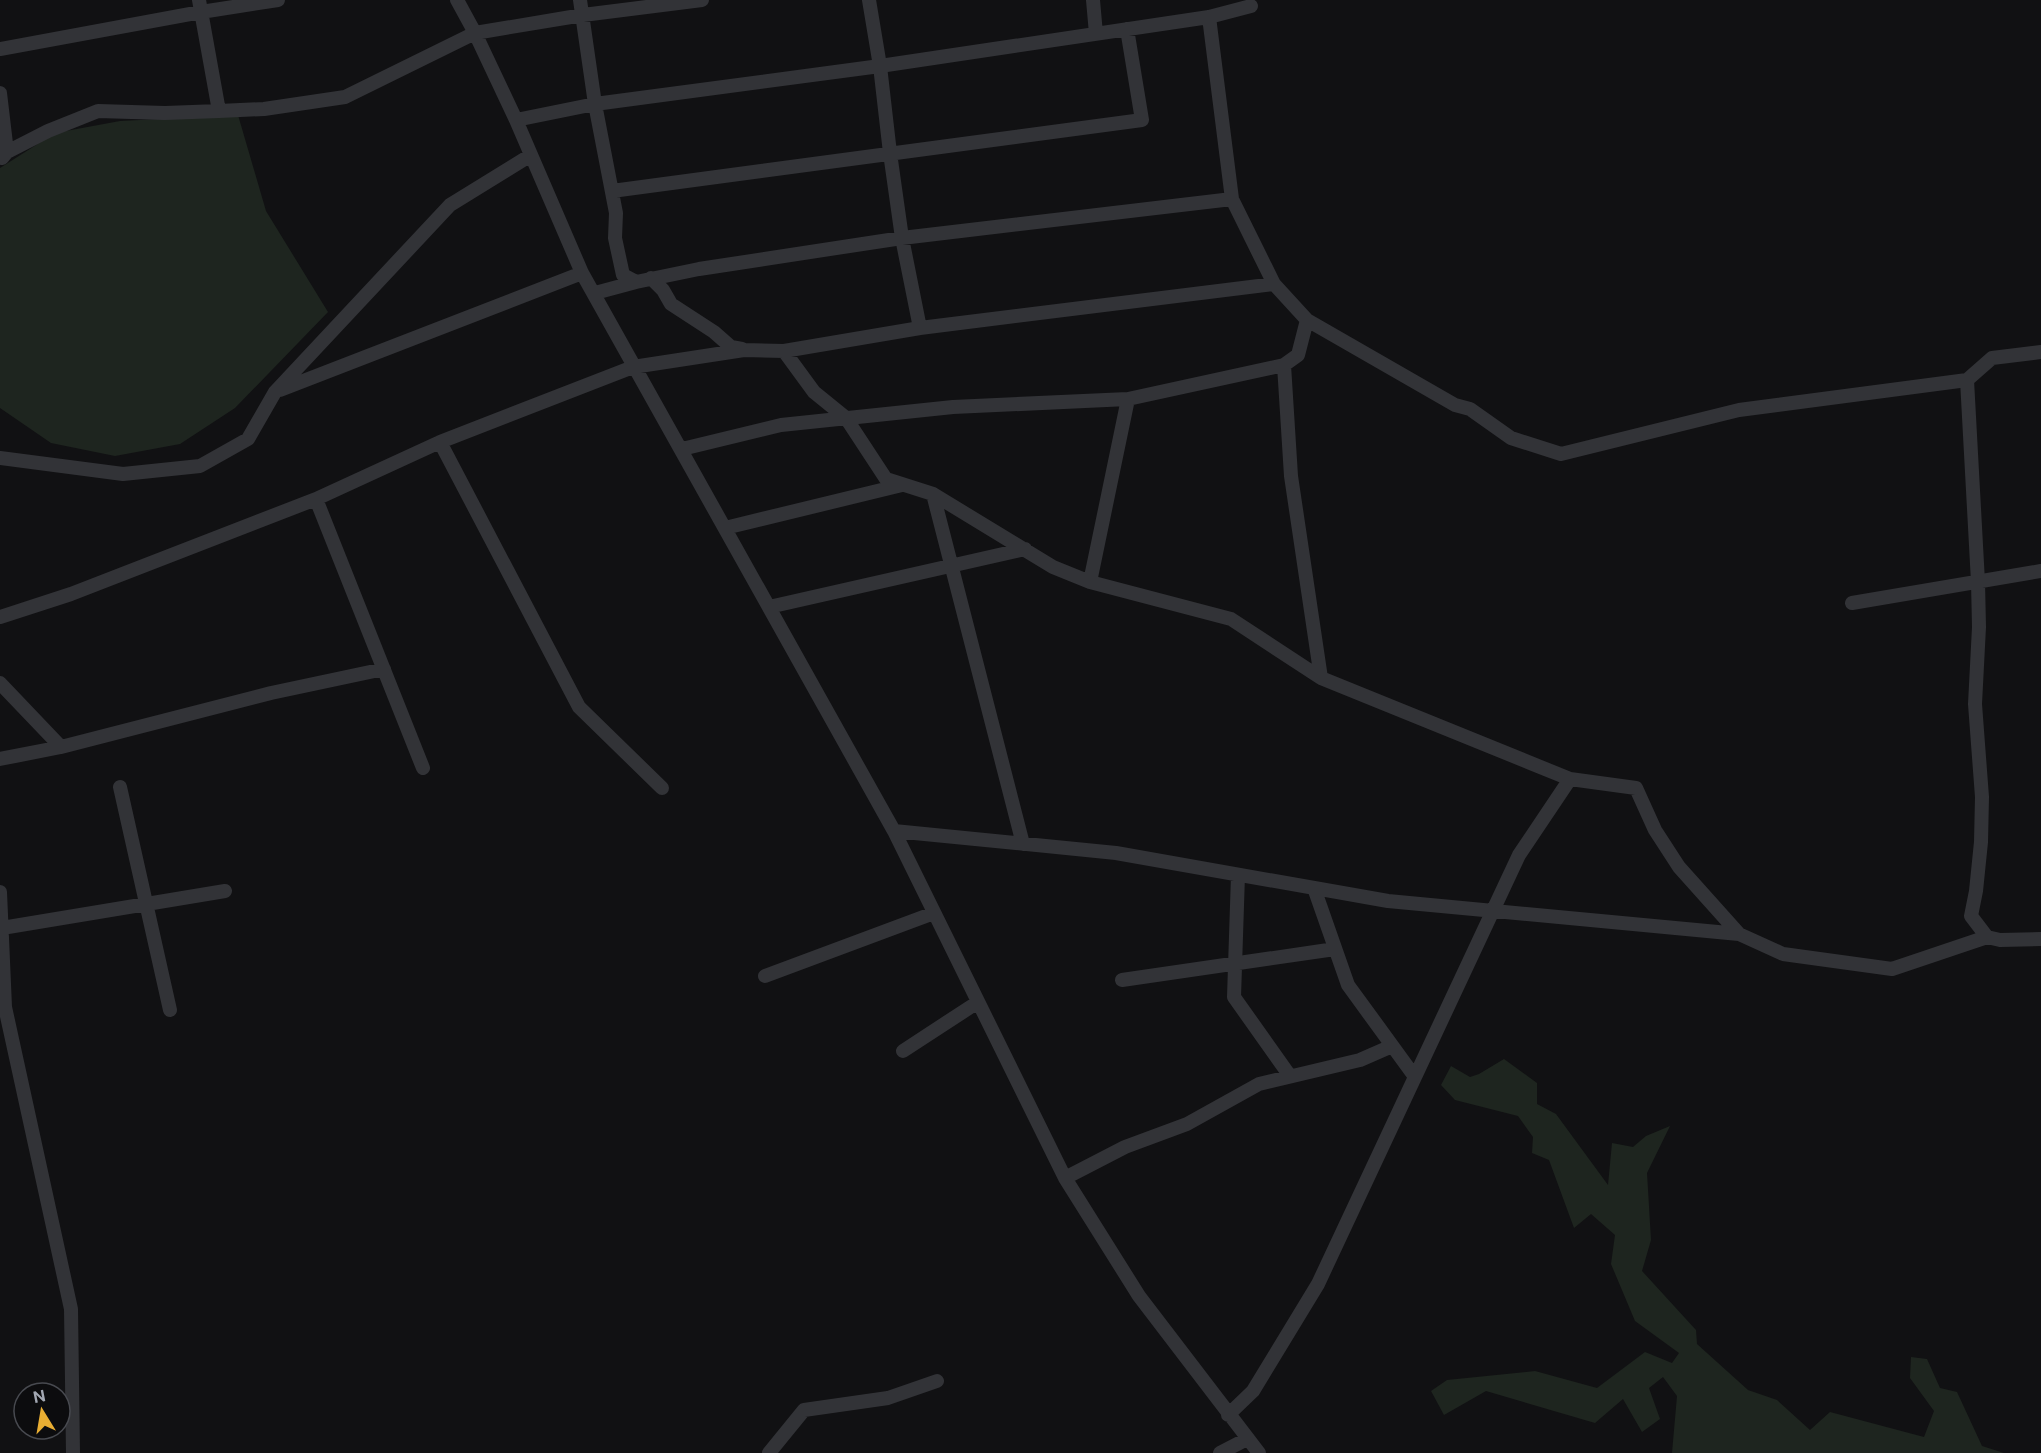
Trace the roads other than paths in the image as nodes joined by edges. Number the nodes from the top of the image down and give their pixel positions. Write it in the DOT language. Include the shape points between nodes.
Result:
graph roads {
  1 [pos="278,0"];
  2 [pos="457,0"];
  3 [pos="580,0"];
  4 [pos="702,0"];
  5 [pos="869,0"];
  6 [pos="1093,0"];
  7 [pos="200,6"];
  8 [pos="1251,6"];
  9 [pos="583,15"];
  10 [pos="1209,17"];
  11 [pos="1127,29"];
  12 [pos="475,33"];
  13 [pos="1096,34"];
  14 [pos="0,49"];
  15 [pos="880,66"];
  16 [pos="0,93"];
  17 [pos="595,104"];
  18 [pos="219,111"];
  19 [pos="516,120"];
  20 [pos="890,153"];
  21 [pos="2,155"];
  22 [pos="531,155"];
  23 [pos="612,190"];
  24 [pos="1232,199"];
  25 [pos="902,238"];
  26 [pos="582,273"];
  27 [pos="651,278"];
  28 [pos="636,282"];
  29 [pos="1274,284"];
  30 [pos="595,294"];
  31 [pos="1307,320"];
  32 [pos="920,328"];
  33 [pos="744,350"];
  34 [pos="784,351"];
  35 [pos="2041,352"];
  36 [pos="1284,365"];
  37 [pos="633,367"];
  38 [pos="1967,380"];
  39 [pos="275,392"];
  40 [pos="1128,399"];
  41 [pos="846,418"];
  42 [pos="440,442"];
  43 [pos="682,449"];
  44 [pos="0,458"];
  45 [pos="904,485"];
  46 [pos="933,494"];
  47 [pos="316,499"];
  48 [pos="725,528"];
  49 [pos="1025,549"];
  50 [pos="952,566"];
  51 [pos="2041,571"];
  52 [pos="1090,582"];
  53 [pos="1978,582"];
  54 [pos="1852,603"];
  55 [pos="769,607"];
  56 [pos="0,617"];
  57 [pos="384,669"];
  58 [pos="1321,678"];
  59 [pos="0,683"];
  60 [pos="62,747"];
  61 [pos="0,759"];
  62 [pos="423,768"];
  63 [pos="1570,779"];
  64 [pos="120,787"];
  65 [pos="662,788"];
  66 [pos="894,831"];
  67 [pos="1023,844"];
  68 [pos="1238,875"];
  69 [pos="1314,888"];
  70 [pos="225,891"];
  71 [pos="0,892"];
  72 [pos="147,904"];
  73 [pos="1493,911"];
  74 [pos="934,913"];
  75 [pos="2,928"];
  76 [pos="1739,934"];
  77 [pos="1987,936"];
  78 [pos="2041,939"];
  79 [pos="1335,949"];
  80 [pos="1235,962"];
  81 [pos="765,976"];
  82 [pos="1122,980"];
  83 [pos="3,1002"];
  84 [pos="978,1002"];
  85 [pos="170,1010"];
  86 [pos="5,1034"];
  87 [pos="1392,1046"];
  88 [pos="903,1051"];
  89 [pos="1290,1076"];
  90 [pos="1415,1077"];
  91 [pos="1065,1178"];
  92 [pos="937,1381"];
  93 [pos="1228,1415"];
  94 [pos="1247,1439"];
  95 [pos="73,1453"];
  96 [pos="769,1453"];
  97 [pos="1220,1453"];
  98 [pos="1259,1453"];
  1 -- 7 [label="street"];
  2 -- 12 [label="street"];
  3 -- 9 [label="street"];
  4 -- 9 [label="street"];
  5 -- 15 [label="street"];
  6 -- 13 [label="street"];
  7 -- 14 [label="street"];
  7 -- 18 [label="street"];
  8 -- 10 [label="street"];
  9 -- 12 [label="street"];
  9 -- 17 [label="street"];
  10 -- 11 [label="street"];
  10 -- 24 [label="street"];
  11 -- 13 [label="street"];
  11 -- 20 [label="street" via="1142,120"];
  12 -- 18 [label="street" via="345,97"];
  12 -- 19 [label="street"];
  13 -- 15 [label="street"];
  15 -- 17 [label="street"];
  15 -- 20 [label="street"];
  16 -- 21 [label="street"];
  17 -- 19 [label="street"];
  17 -- 23 [label="street"];
  18 -- 21 [label="street" via="99,111"];
  19 -- 22 [label="street"];
  20 -- 23 [label="street"];
  20 -- 25 [label="street"];
  22 -- 26 [label="street"];
  22 -- 39 [label="street" via="450,205"];
  23 -- 28 [label="street" via="615,238 623,275"];
  24 -- 25 [label="street"];
  24 -- 29 [label="street"];
  25 -- 27 [label="street"];
  25 -- 32 [label="street"];
  26 -- 30 [label="street"];
  26 -- 39 [label="street"];
  27 -- 28 [label="street"];
  27 -- 33 [label="street" via="671,304 731,346"];
  28 -- 30 [label="street"];
  29 -- 31 [label="street"];
  29 -- 32 [label="street"];
  30 -- 37 [label="street"];
  31 -- 36 [label="street" via="1298,355"];
  31 -- 38 [label="street" via="1455,405 1470,409 1511,438 1561,454 1739,410"];
  32 -- 34 [label="street"];
  33 -- 34 [label="street"];
  33 -- 37 [label="street"];
  34 -- 41 [label="street" via="814,392"];
  35 -- 38 [label="street" via="1992,358"];
  36 -- 40 [label="street"];
  36 -- 58 [label="street" via="1291,476"];
  37 -- 42 [label="street"];
  37 -- 43 [label="street"];
  38 -- 53 [label="street"];
  39 -- 44 [label="street" via="248,439 200,466 123,474"];
  40 -- 41 [label="street" via="953,407"];
  40 -- 52 [label="street"];
  41 -- 43 [label="street" via="781,425"];
  41 -- 45 [label="street" via="886,479"];
  42 -- 47 [label="street"];
  42 -- 65 [label="street" via="579,707"];
  43 -- 48 [label="street"];
  45 -- 46 [label="street"];
  45 -- 48 [label="street"];
  46 -- 49 [label="street"];
  46 -- 50 [label="street"];
  47 -- 56 [label="street" via="71,594"];
  47 -- 57 [label="street"];
  48 -- 55 [label="street"];
  49 -- 50 [label="street"];
  49 -- 52 [label="street" via="1053,567"];
  50 -- 55 [label="street"];
  50 -- 67 [label="street"];
  51 -- 53 [label="street"];
  52 -- 58 [label="street" via="1231,619"];
  53 -- 54 [label="street"];
  53 -- 77 [label="street" via="1975,704 1982,819 1971,916"];
  55 -- 66 [label="street"];
  57 -- 60 [label="street" via="271,693"];
  57 -- 62 [label="street"];
  58 -- 63 [label="street"];
  59 -- 60 [label="street"];
  60 -- 61 [label="street"];
  63 -- 73 [label="street" via="1519,855"];
  63 -- 76 [label="street" via="1636,788 1655,830 1679,867"];
  64 -- 72 [label="street"];
  66 -- 67 [label="street"];
  66 -- 74 [label="street"];
  67 -- 68 [label="street" via="1116,853"];
  68 -- 69 [label="street"];
  68 -- 80 [label="street"];
  69 -- 73 [label="street" via="1388,902"];
  69 -- 79 [label="street"];
  70 -- 72 [label="street"];
  71 -- 75 [label="street"];
  72 -- 75 [label="street"];
  72 -- 85 [label="street"];
  73 -- 76 [label="street"];
  73 -- 90 [label="street"];
  74 -- 81 [label="street"];
  74 -- 84 [label="street"];
  75 -- 83 [label="street"];
  76 -- 77 [label="street" via="1783,954 1892,969"];
  77 -- 78 [label="street" via="2000,940"];
  79 -- 80 [label="street"];
  79 -- 87 [label="street" via="1348,985"];
  80 -- 82 [label="street"];
  80 -- 89 [label="street" via="1234,997"];
  83 -- 86 [label="street"];
  84 -- 88 [label="street"];
  84 -- 91 [label="street"];
  86 -- 95 [label="street" via="71,1309"];
  87 -- 89 [label="street" via="1360,1060"];
  87 -- 90 [label="street"];
  89 -- 91 [label="street" via="1258,1084 1187,1124 1125,1147"];
  90 -- 93 [label="street" via="1318,1284 1253,1391"];
  91 -- 93 [label="street" via="1139,1296"];
  92 -- 96 [label="street" via="888,1398 804,1410"];
  93 -- 94 [label="street"];
  94 -- 97 [label="street"];
  94 -- 98 [label="street"];
}
